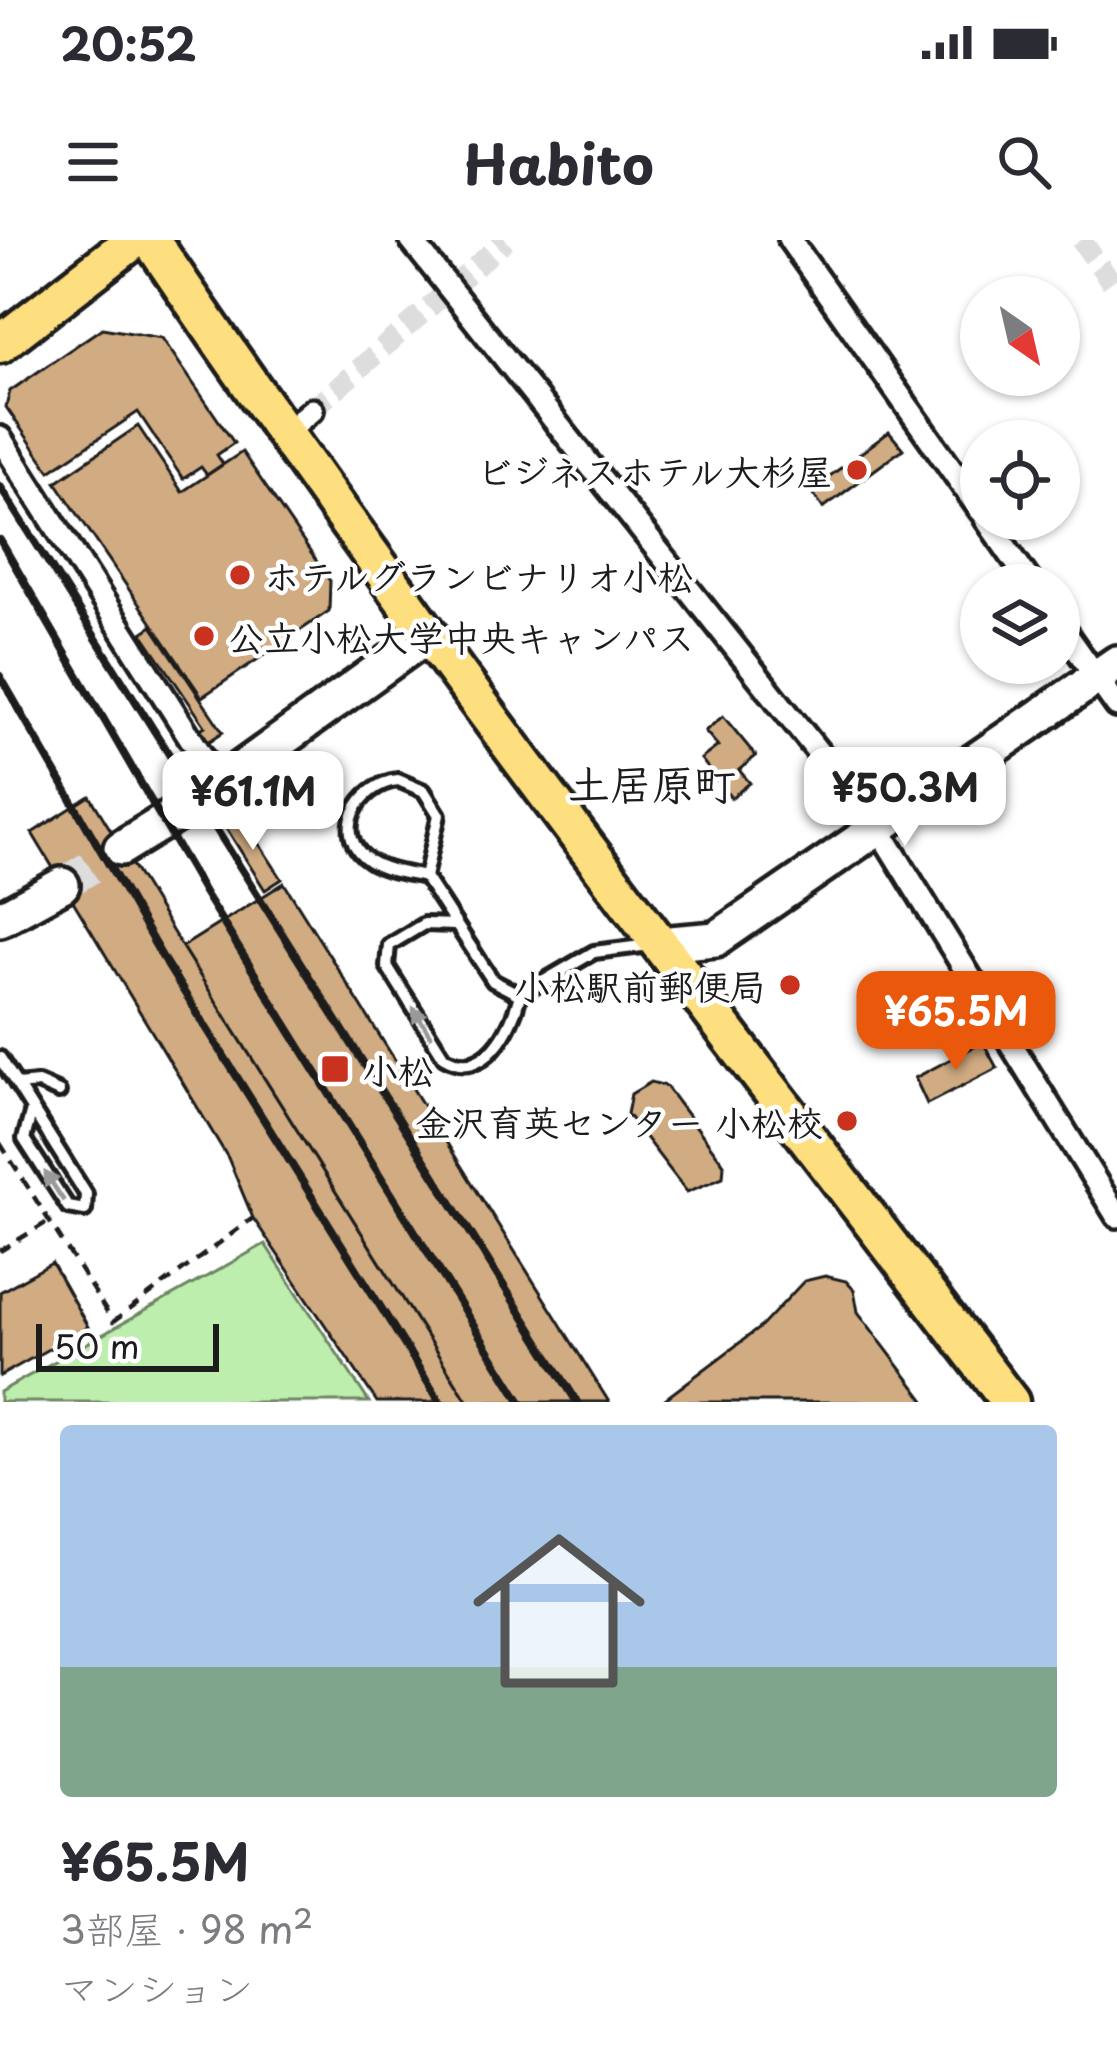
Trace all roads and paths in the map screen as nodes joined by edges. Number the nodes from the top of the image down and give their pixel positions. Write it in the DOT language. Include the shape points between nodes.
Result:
graph roads {
  1 [pos="134,240"];
  2 [pos="151,240"];
  3 [pos="411,240"];
  4 [pos="790,240"];
  5 [pos="0,344"];
  6 [pos="312,410"];
  7 [pos="282,435"];
  8 [pos="0,438"];
  9 [pos="960,482"];
  10 [pos="429,634"];
  11 [pos="1080,644"];
  12 [pos="1107,670"];
  13 [pos="1117,706"];
  14 [pos="219,783"];
  15 [pos="878,826"];
  16 [pos="121,848"];
  17 [pos="425,877"];
  18 [pos="62,885"];
  19 [pos="0,919"];
  20 [pos="454,925"];
  21 [pos="659,944"];
  22 [pos="520,995"];
  23 [pos="0,1058"];
  24 [pos="17,1085"];
  25 [pos="59,1092"];
  26 [pos="32,1110"];
  27 [pos="0,1143"];
  28 [pos="1117,1216"];
  29 [pos="253,1218"];
  30 [pos="49,1221"];
  31 [pos="0,1251"];
  32 [pos="1010,1402"];
  1 -- 5 [label="main road"];
  2 -- 7 [label="main road"];
  3 -- 15 [label="street"];
  4 -- 9 [label="street"];
  6 -- 7 [label="street"];
  7 -- 10 [label="main road"];
  8 -- 14 [label="street"];
  10 -- 14 [label="street"];
  10 -- 21 [label="main road"];
  11 -- 12 [label="street"];
  12 -- 13 [label="street"];
  12 -- 15 [label="street"];
  14 -- 16 [label="street"];
  15 -- 21 [label="street" via="716,939"];
  15 -- 28 [label="street"];
  17 -- 17 [label="lane" via="373,864 354,842 352,812 370,788 411,783 433,802 440,829"];
  17 -- 20 [label="lane"];
  18 -- 19 [label="street"];
  20 -- 22 [label="lane" via="493,981"];
  22 -- 20 [label="lane, one-way" via="502,1043 474,1062 444,1057 387,966 389,945 424,924"];
  21 -- 22 [label="lane" via="594,952"];
  21 -- 32 [label="main road"];
  23 -- 24 [label="lane"];
  24 -- 25 [label="lane"];
  24 -- 26 [label="lane"];
  26 -- 26 [label="lane, one-way" via="86,1194 85,1210 68,1207 24,1139"];
  27 -- 30 [label="path"];
  29 -- 30 [label="path" via="113,1322"];
  30 -- 31 [label="path"];
}
